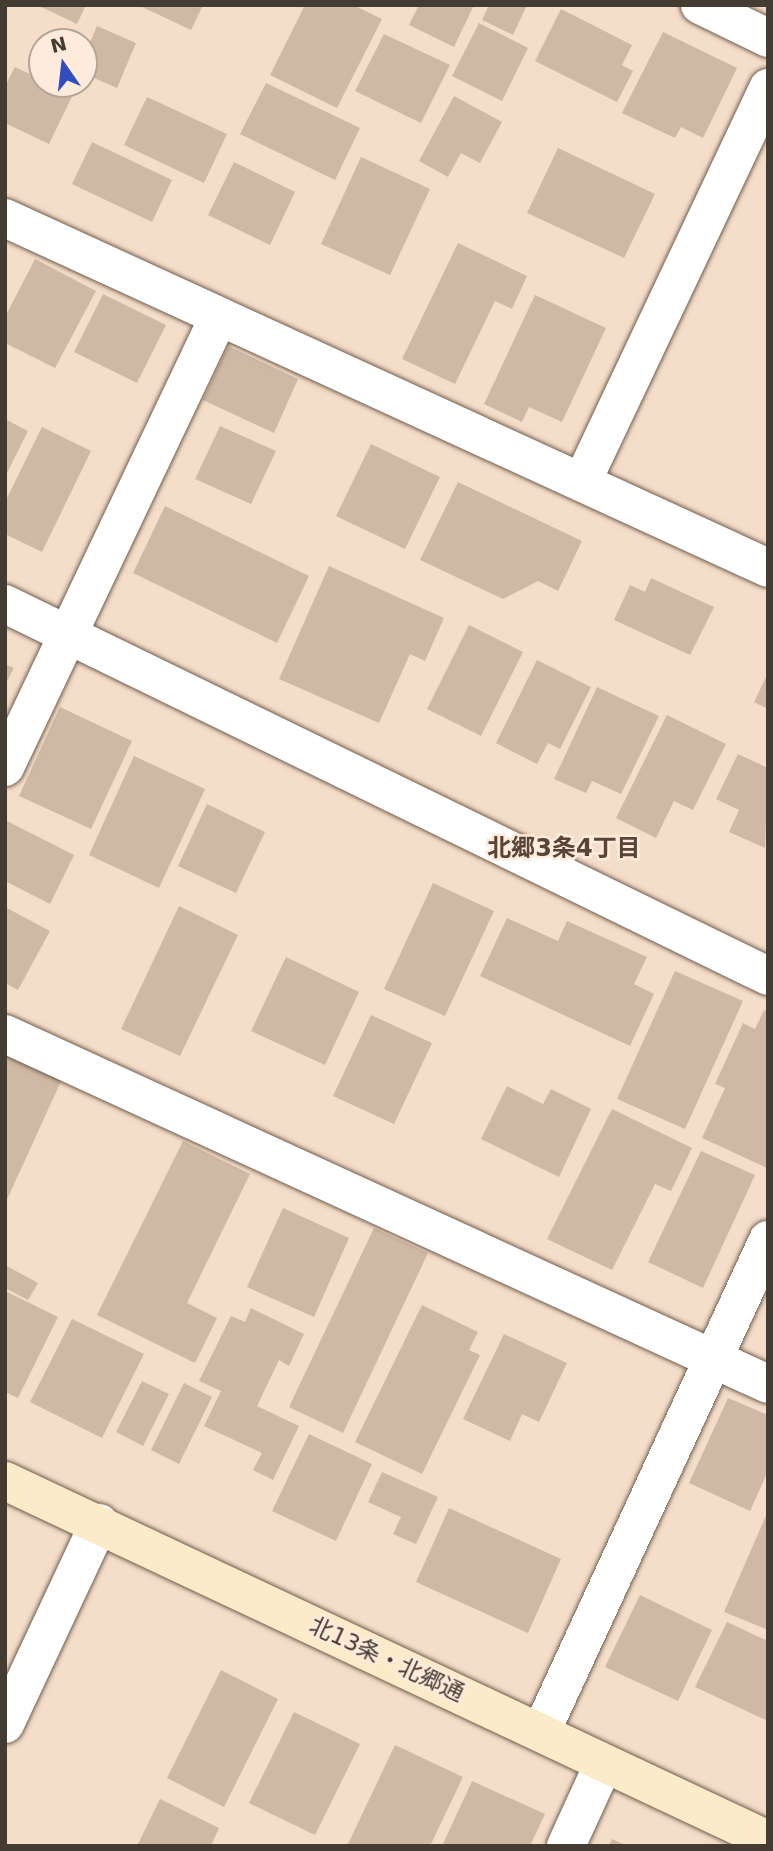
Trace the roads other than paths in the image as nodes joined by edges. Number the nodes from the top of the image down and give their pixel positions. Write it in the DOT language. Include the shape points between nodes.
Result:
graph roads {
  1 [pos="700,5"];
  2 [pos="758,24"];
  3 [pos="768,89"];
  4 [pos="5,218"];
  5 [pos="218,319"];
  6 [pos="582,482"];
  7 [pos="768,568"];
  8 [pos="5,604"];
  9 [pos="68,633"];
  10 [pos="5,767"];
  11 [pos="768,976"];
  12 [pos="5,1034"];
  13 [pos="768,1240"];
  14 [pos="714,1359"];
  15 [pos="768,1384"];
  16 [pos="5,1481"];
  17 [pos="99,1523"];
  18 [pos="5,1724"];
  19 [pos="541,1732"];
  20 [pos="604,1763"];
  21 [pos="768,1840"];
  22 [pos="566,1846"];
  1 -- 2 [label="street"];
  3 -- 6 [label="street"];
  4 -- 5 [label="street"];
  5 -- 6 [label="street"];
  5 -- 9 [label="street"];
  6 -- 7 [label="street"];
  8 -- 9 [label="street"];
  9 -- 10 [label="street"];
  9 -- 11 [label="street"];
  12 -- 14 [label="street"];
  13 -- 14 [label="street"];
  14 -- 15 [label="street"];
  14 -- 19 [label="street"];
  16 -- 17 [label="main road, 北13条・北郷通"];
  17 -- 18 [label="street"];
  17 -- 19 [label="main road, 北13条・北郷通"];
  19 -- 20 [label="main road, 北13条・北郷通"];
  20 -- 21 [label="main road, 北13条・北郷通"];
  20 -- 22 [label="street"];
}
